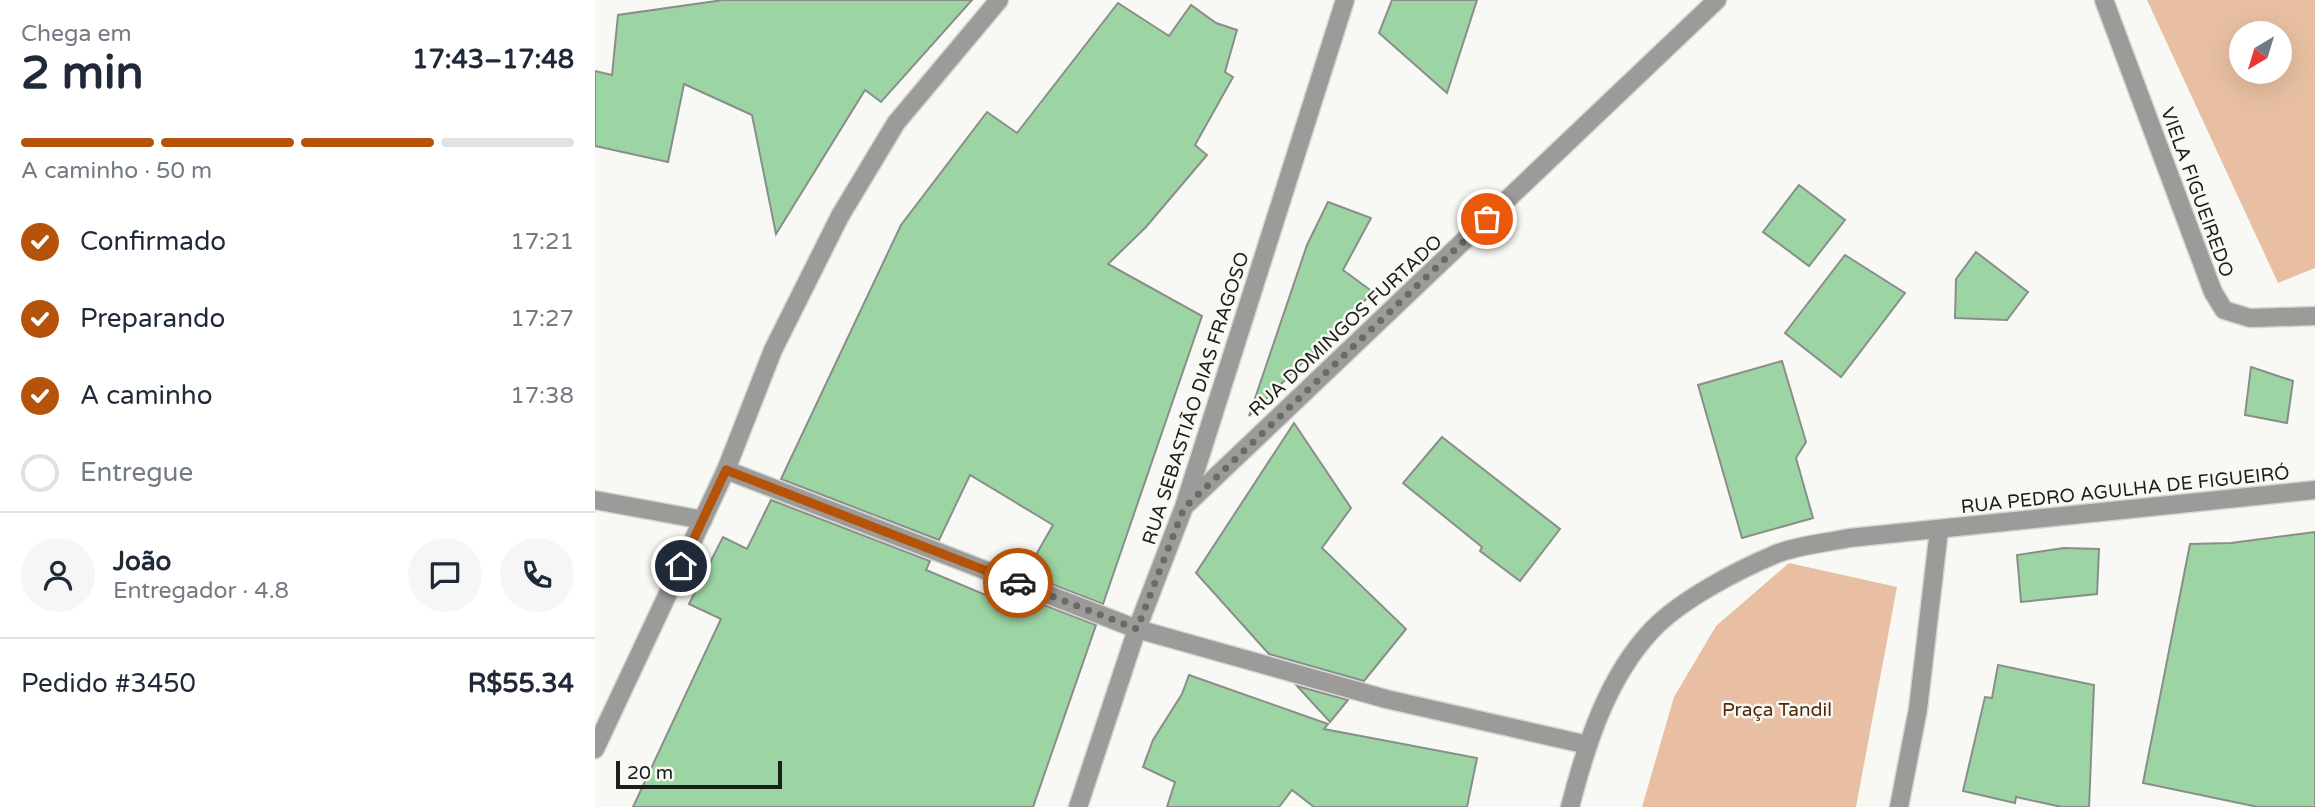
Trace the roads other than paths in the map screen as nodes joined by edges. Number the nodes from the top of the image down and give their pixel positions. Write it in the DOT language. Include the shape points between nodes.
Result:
graph roads {
  1 [pos="999,0"];
  2 [pos="1345,0"];
  3 [pos="1717,0"];
  4 [pos="2104,0"];
  5 [pos="2315,316"];
  6 [pos="726,470"];
  7 [pos="2315,490"];
  8 [pos="595,500"];
  9 [pos="1184,508"];
  10 [pos="703,520"];
  11 [pos="1938,530"];
  12 [pos="1137,629"];
  13 [pos="1588,745"];
  14 [pos="595,749"];
  15 [pos="1078,807"];
  16 [pos="1570,807"];
  17 [pos="1899,807"];
  1 -- 6 [label="street" via="896,123 840,216 773,350"];
  2 -- 9 [label="street, RUA SEBASTIÃO DIAS FRAGOSO"];
  3 -- 9 [label="street, RUA DOMINGOS FURTADO"];
  4 -- 5 [label="street, VIELA FIGUEIREDO" via="2213,292 2224,310 2250,318"];
  6 -- 10 [label="street"];
  6 -- 12 [label="street"];
  7 -- 11 [label="street, RUA PEDRO AGULHA DE FIGUEIRÓ"];
  8 -- 10 [label="street"];
  9 -- 12 [label="street, RUA SEBASTIÃO DIAS FRAGOSO"];
  10 -- 14 [label="street"];
  11 -- 13 [label="street, RUA PEDRO AGULHA DE FIGUEIRÓ" via="1849,538 1778,553 1724,579 1654,628 1604,703"];
  11 -- 17 [label="street" via="1918,709"];
  12 -- 13 [label="street" via="1386,699"];
  12 -- 15 [label="street, RUA SEBASTIÃO DIAS FRAGOSO"];
  13 -- 16 [label="street, RUA PEDRO AGULHA DE FIGUEIRÓ"];
}
